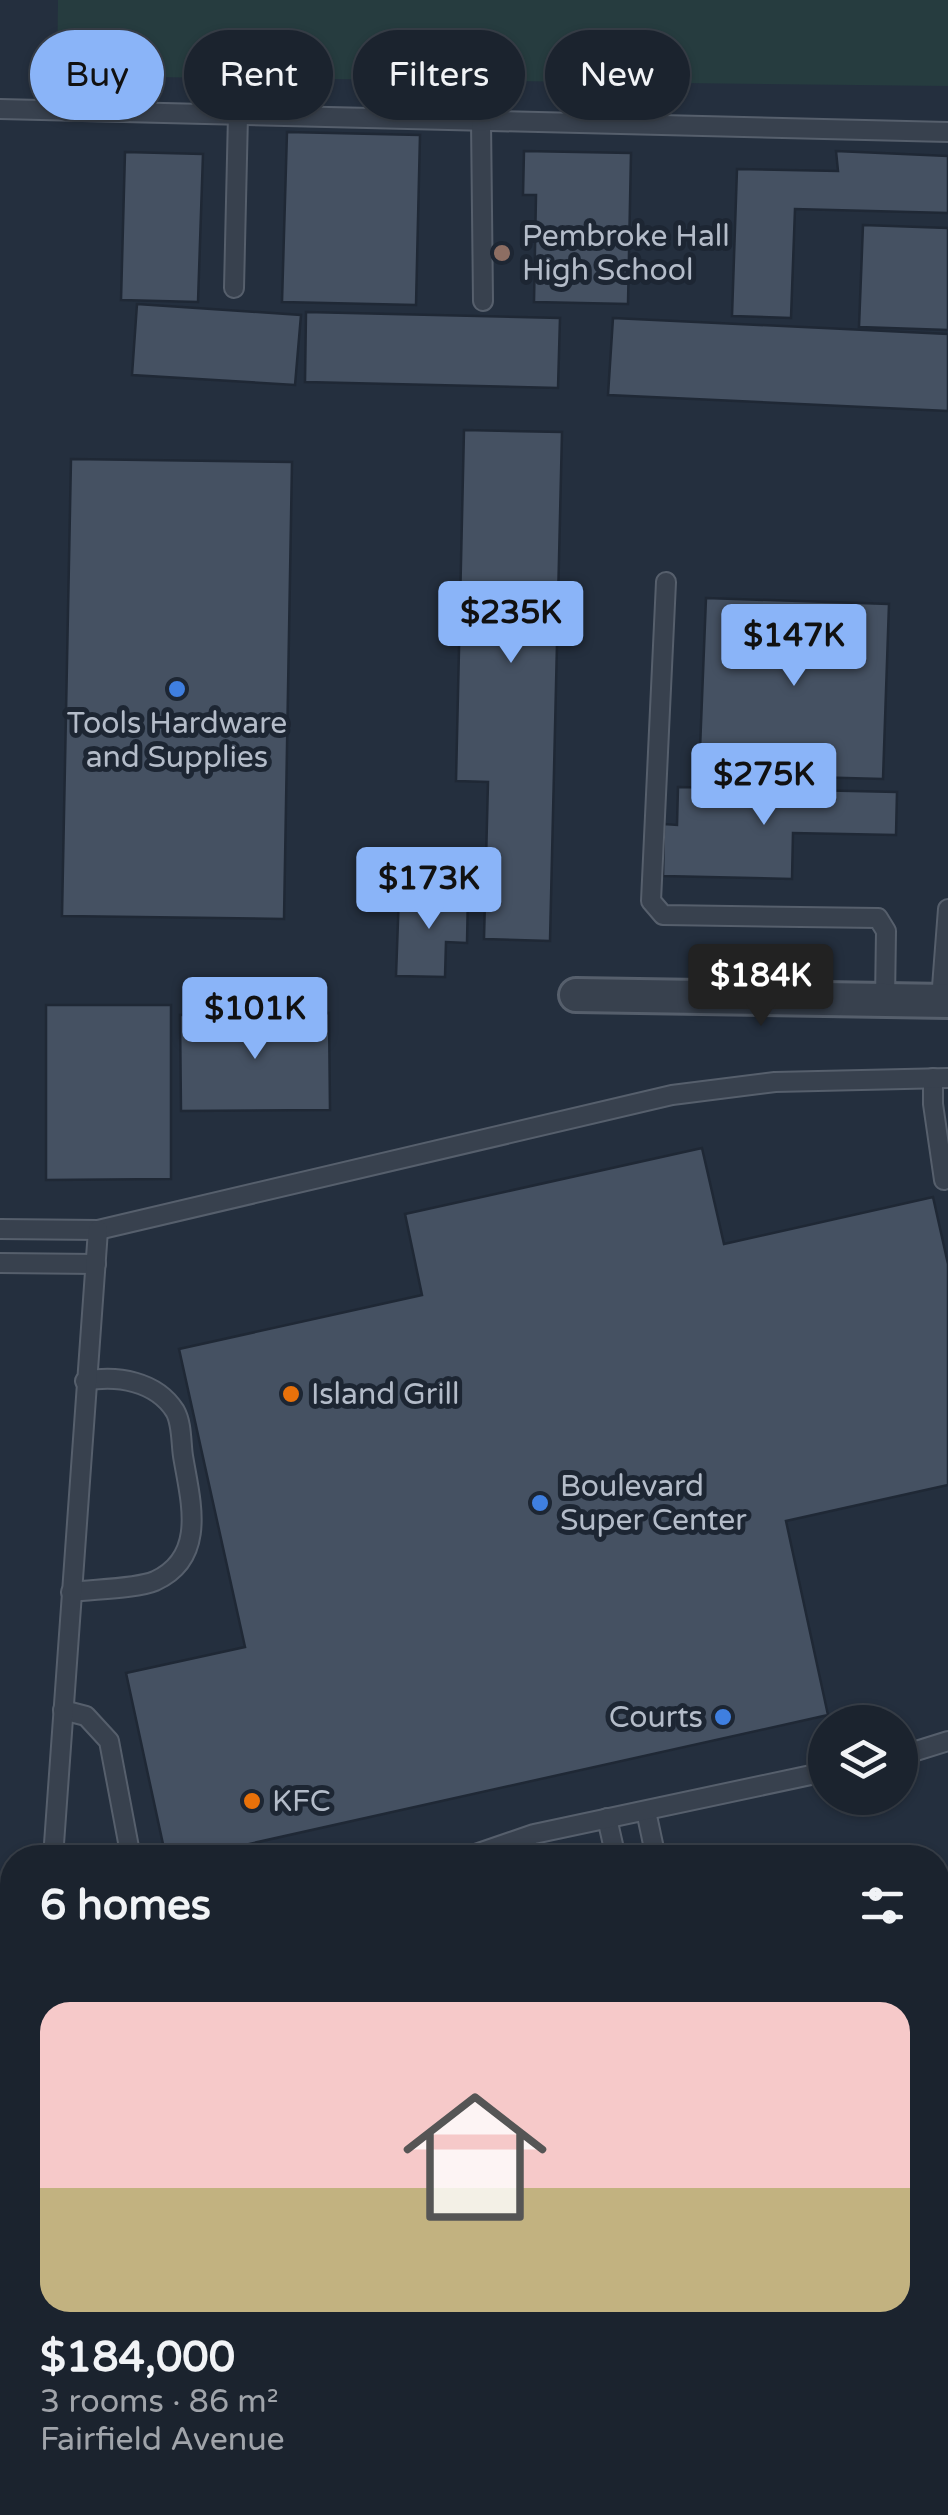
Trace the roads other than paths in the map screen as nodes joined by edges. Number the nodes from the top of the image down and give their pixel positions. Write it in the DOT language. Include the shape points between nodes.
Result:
graph roads {
  1 [pos="0,109"];
  2 [pos="184,114"];
  3 [pos="238,120"];
  4 [pos="481,120"];
  5 [pos="948,132"];
  6 [pos="234,288"];
  7 [pos="482,302"];
  8 [pos="666,582"];
  9 [pos="948,910"];
  10 [pos="948,917"];
  11 [pos="576,995"];
  12 [pos="885,1000"];
  13 [pos="944,1001"];
  14 [pos="941,1078"];
  15 [pos="944,1180"];
  16 [pos="0,1228"];
  17 [pos="98,1230"];
  18 [pos="0,1263"];
  19 [pos="96,1264"];
  20 [pos="85,1381"];
  21 [pos="71,1592"];
  22 [pos="63,1710"];
  23 [pos="948,1742"];
  24 [pos="918,1751"];
  25 [pos="808,1776"];
  26 [pos="646,1810"];
  27 [pos="607,1818"];
  28 [pos="54,1845"];
  29 [pos="129,1845"];
  30 [pos="502,1845"];
  31 [pos="613,1845"];
  32 [pos="653,1845"];
  1 -- 2 [label="lane"];
  3 -- 6 [label="lane"];
  4 -- 5 [label="lane"];
  4 -- 7 [label="lane"];
  8 -- 12 [label="lane" via="651,901 663,915 878,918 886,930"];
  9 -- 10 [label="lane"];
  10 -- 13 [label="lane"];
  11 -- 12 [label="street"];
  12 -- 13 [label="street"];
  14 -- 15 [label="lane" via="933,1104"];
  14 -- 17 [label="lane" via="775,1082 672,1094"];
  16 -- 17 [label="lane"];
  17 -- 19 [label="lane"];
  18 -- 19 [label="lane"];
  19 -- 20 [label="lane"];
  20 -- 21 [label="lane"];
  20 -- 21 [label="lane" via="136,1383 176,1414 194,1527 180,1558 154,1582"];
  21 -- 22 [label="lane"];
  22 -- 28 [label="lane"];
  22 -- 29 [label="lane" via="86,1716 109,1741"];
  23 -- 24 [label="lane"];
  25 -- 26 [label="lane"];
  26 -- 27 [label="lane"];
  26 -- 32 [label="lane"];
  27 -- 30 [label="lane"];
  27 -- 31 [label="lane"];
}
